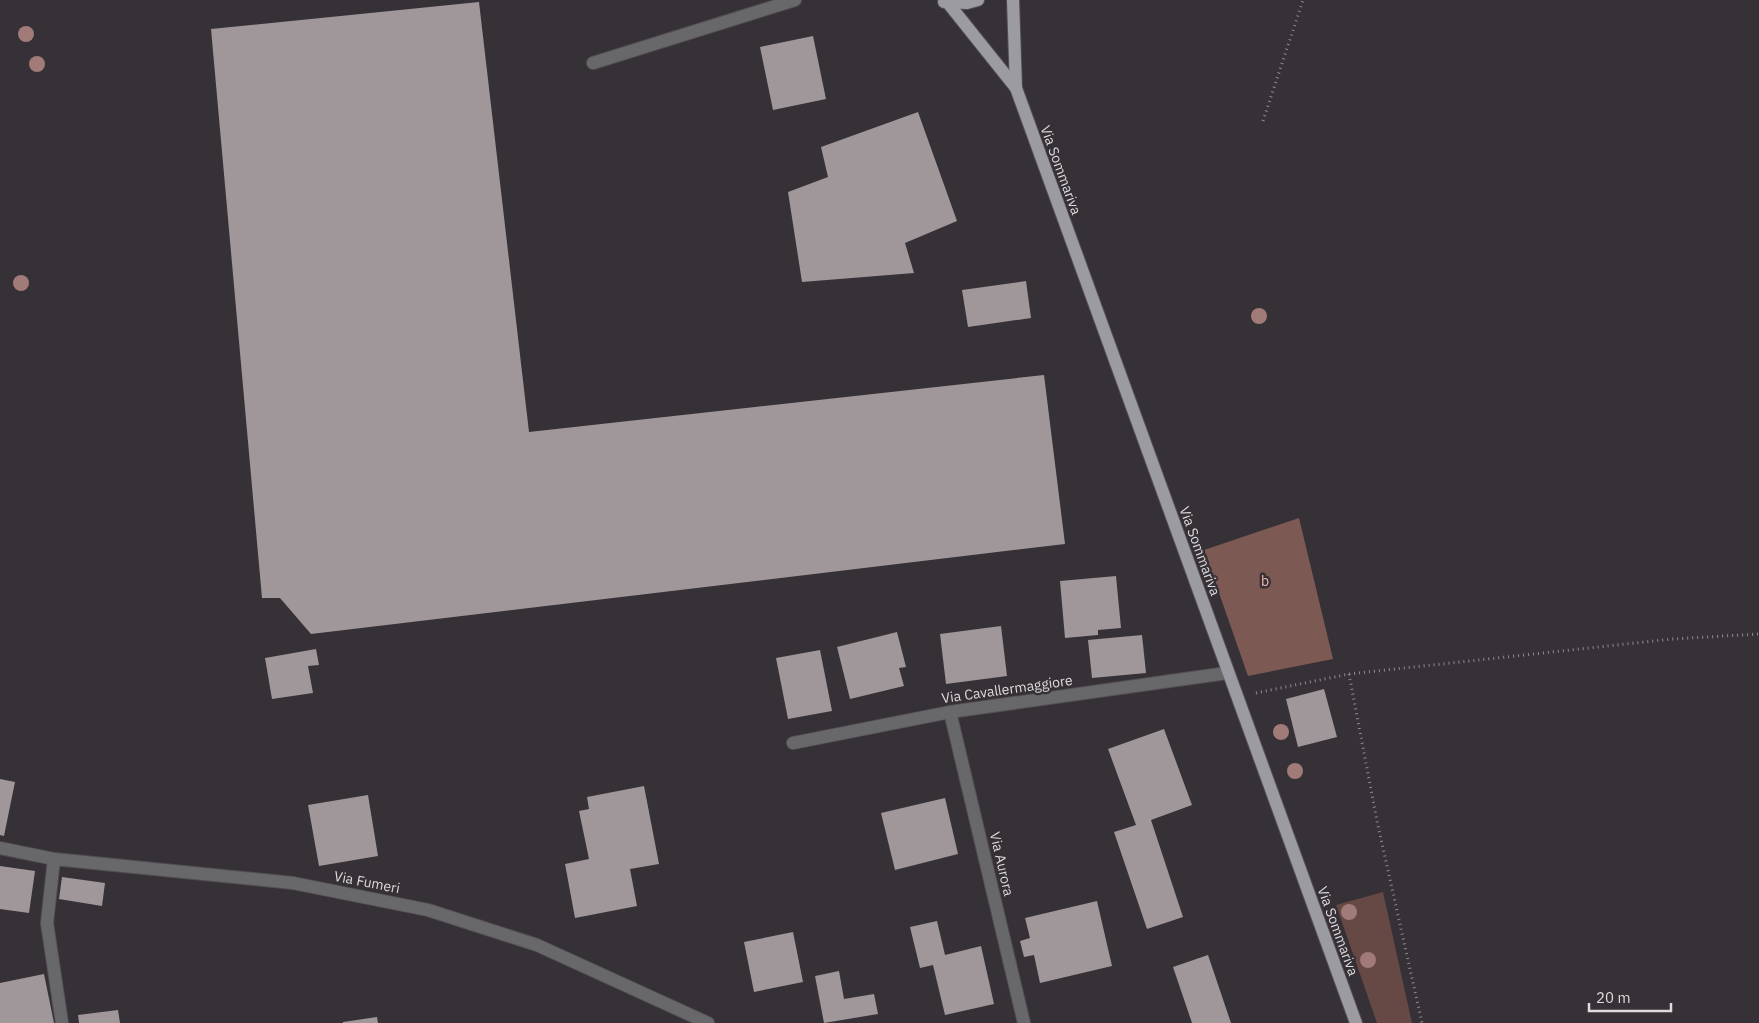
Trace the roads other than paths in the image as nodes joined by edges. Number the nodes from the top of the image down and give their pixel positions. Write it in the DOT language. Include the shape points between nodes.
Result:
graph roads {
  1 [pos="795,0"];
  2 [pos="978,0"];
  3 [pos="1013,0"];
  4 [pos="944,1"];
  5 [pos="592,63"];
  6 [pos="1016,88"];
  7 [pos="1227,673"];
  8 [pos="950,712"];
  9 [pos="793,743"];
  10 [pos="0,848"];
  11 [pos="54,859"];
  12 [pos="62,1023"];
  13 [pos="708,1023"];
  14 [pos="1024,1023"];
  15 [pos="1356,1023"];
  1 -- 5 [label="street"];
  2 -- 4 [label="main road" via="967,3"];
  3 -- 6 [label="main road, Via Sommariva"];
  4 -- 6 [label="main road, Via Sommariva"];
  6 -- 7 [label="main road, Via Sommariva"];
  7 -- 8 [label="street, Via Cavallermaggiore"];
  7 -- 15 [label="main road, Via Sommariva"];
  8 -- 9 [label="street, Via Cavallermaggiore"];
  8 -- 14 [label="street, Via Aurora"];
  10 -- 11 [label="street, Via Fumeri"];
  11 -- 12 [label="street" via="47,923"];
  11 -- 13 [label="street, Via Fumeri" via="293,883 428,910 537,945"];
}
